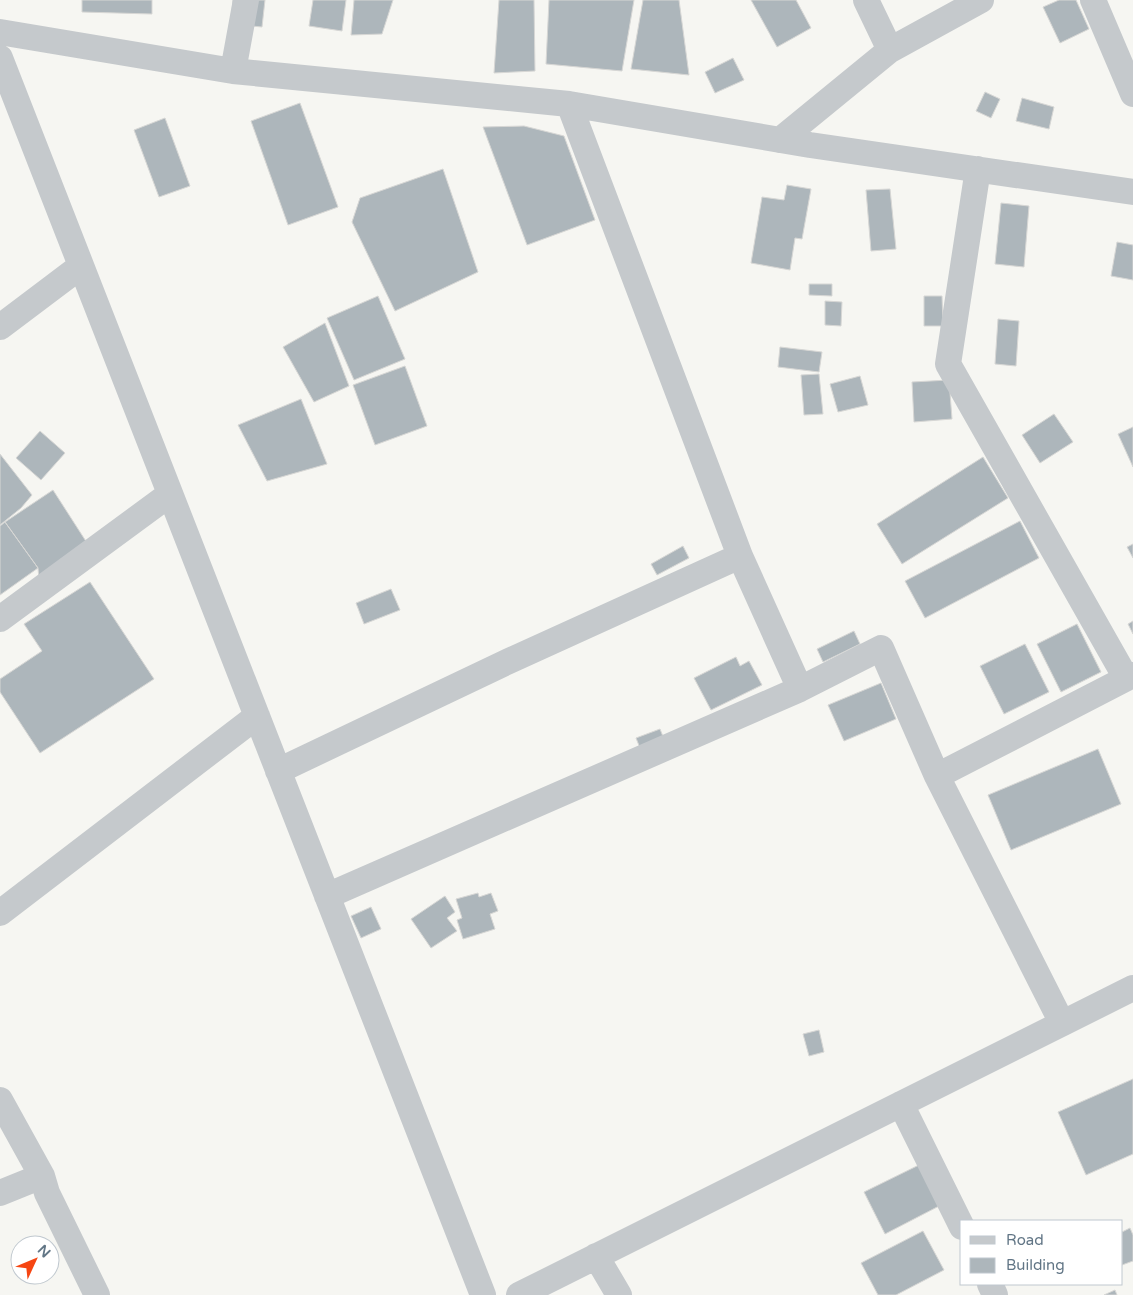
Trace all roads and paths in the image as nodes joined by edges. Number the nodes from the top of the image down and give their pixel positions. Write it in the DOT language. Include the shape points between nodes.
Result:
graph roads {
  1 [pos="246,0"];
  2 [pos="866,0"];
  3 [pos="981,0"];
  4 [pos="1094,0"];
  5 [pos="0,32"];
  6 [pos="890,50"];
  7 [pos="0,58"];
  8 [pos="233,71"];
  9 [pos="1133,94"];
  10 [pos="569,104"];
  11 [pos="780,140"];
  12 [pos="978,169"];
  13 [pos="1133,192"];
  14 [pos="81,266"];
  15 [pos="0,327"];
  16 [pos="170,494"];
  17 [pos="740,556"];
  18 [pos="0,619"];
  19 [pos="1130,676"];
  20 [pos="800,690"];
  21 [pos="257,716"];
  22 [pos="278,771"];
  23 [pos="937,776"];
  24 [pos="327,896"];
  25 [pos="0,913"];
  26 [pos="1133,988"];
  27 [pos="1062,1024"];
  28 [pos="0,1100"];
  29 [pos="901,1104"];
  30 [pos="42,1176"];
  31 [pos="0,1193"];
  32 [pos="960,1223"];
  33 [pos="596,1256"];
  34 [pos="97,1295"];
  35 [pos="483,1295"];
  36 [pos="519,1295"];
  37 [pos="619,1295"];
  1 -- 8 [label="street"];
  2 -- 6 [label="street"];
  3 -- 6 [label="street"];
  4 -- 9 [label="street"];
  5 -- 8 [label="street"];
  6 -- 11 [label="street"];
  7 -- 14 [label="street"];
  8 -- 10 [label="street"];
  10 -- 11 [label="street"];
  10 -- 17 [label="street"];
  11 -- 12 [label="street"];
  12 -- 13 [label="street"];
  12 -- 19 [label="street" via="948,364"];
  14 -- 15 [label="street"];
  14 -- 16 [label="street"];
  16 -- 18 [label="street"];
  16 -- 21 [label="street"];
  17 -- 20 [label="street"];
  17 -- 22 [label="street"];
  19 -- 23 [label="street"];
  20 -- 23 [label="street" via="881,648"];
  20 -- 24 [label="street"];
  21 -- 22 [label="street"];
  21 -- 25 [label="street"];
  22 -- 24 [label="street"];
  23 -- 27 [label="street"];
  24 -- 35 [label="street"];
  26 -- 27 [label="street"];
  27 -- 29 [label="street"];
  28 -- 30 [label="street"];
  29 -- 32 [label="street"];
  29 -- 33 [label="street"];
  30 -- 31 [label="street"];
  30 -- 34 [label="street"];
  33 -- 36 [label="street"];
  33 -- 37 [label="street"];
}
